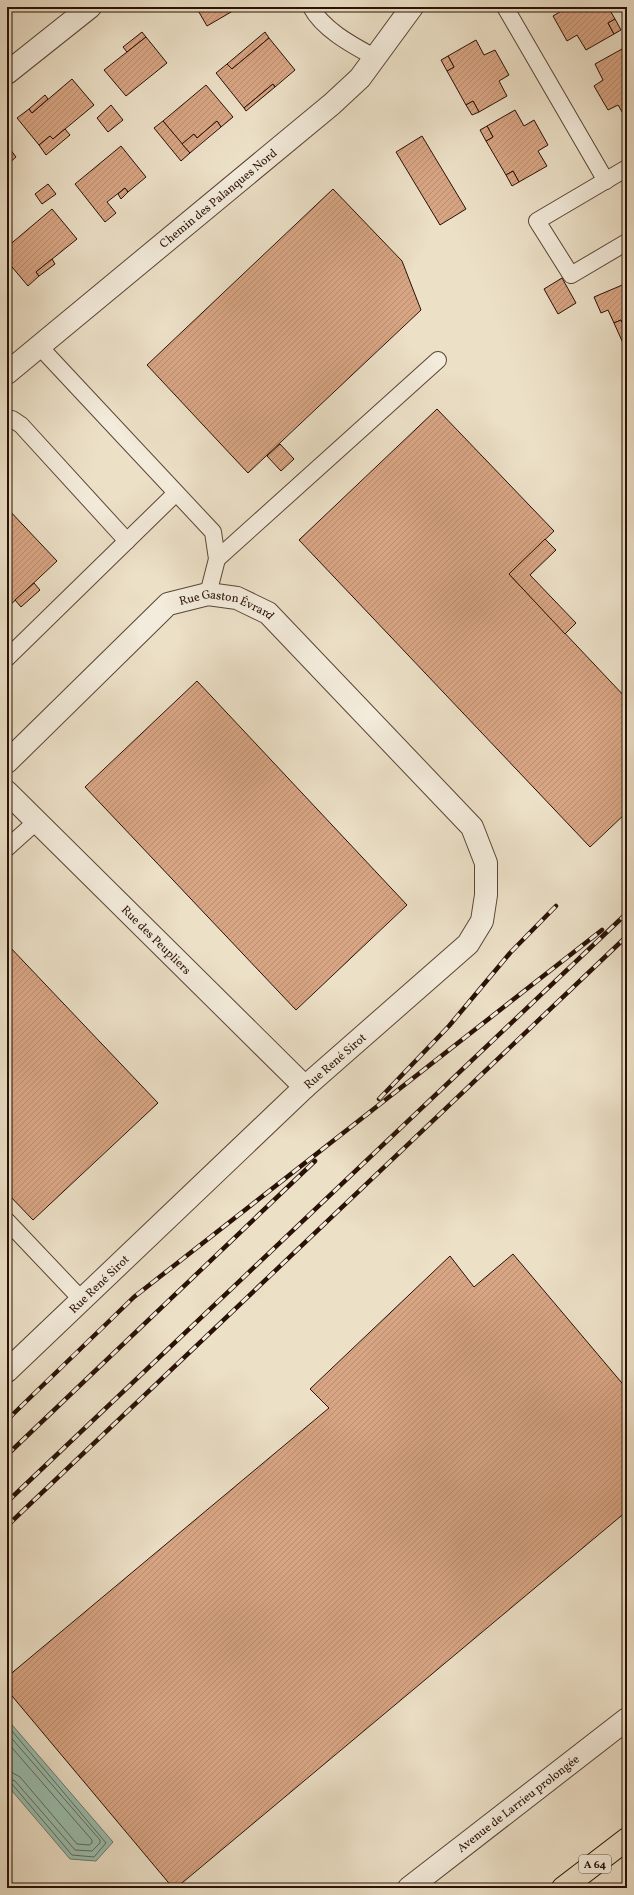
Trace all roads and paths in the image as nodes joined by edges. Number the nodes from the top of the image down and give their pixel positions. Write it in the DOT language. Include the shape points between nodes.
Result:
graph roads {
  1 [pos="90,7"];
  2 [pos="311,7"];
  3 [pos="412,7"];
  4 [pos="505,7"];
  5 [pos="376,58"];
  6 [pos="7,72"];
  7 [pos="627,168"];
  8 [pos="606,181"];
  9 [pos="627,242"];
  10 [pos="39,346"];
  11 [pos="438,360"];
  12 [pos="7,372"];
  13 [pos="7,420"];
  14 [pos="176,493"];
  15 [pos="127,541"];
  16 [pos="217,559"];
  17 [pos="208,594"];
  18 [pos="7,658"];
  19 [pos="370,719"];
  20 [pos="7,762"];
  21 [pos="7,792"];
  22 [pos="37,821"];
  23 [pos="7,848"];
  24 [pos="305,1087"];
  25 [pos="7,1221"];
  26 [pos="82,1300"];
  27 [pos="7,1371"];
  28 [pos="627,1719"];
  29 [pos="627,1839"];
  30 [pos="409,1888"];
  31 [pos="563,1888"];
  1 -- 6 [label="street"];
  2 -- 5 [label="lane" via="314,14 342,39"];
  3 -- 5 [label="street, Chemin des Palanques Nord"];
  4 -- 8 [label="lane"];
  5 -- 10 [label="street, Chemin des Palanques Nord" via="360,78 332,104"];
  7 -- 8 [label="lane"];
  8 -- 9 [label="lane" via="537,221 571,275"];
  10 -- 12 [label="street, Chemin des Palanques Nord"];
  10 -- 14 [label="lane"];
  11 -- 16 [label="lane"];
  13 -- 15 [label="lane" via="12,419 21,425"];
  14 -- 15 [label="lane"];
  14 -- 16 [label="lane" via="213,532"];
  15 -- 18 [label="lane"];
  16 -- 17 [label="lane"];
  17 -- 19 [label="street, Rue Gaston Évrard" via="236,598 268,613"];
  17 -- 20 [label="street, Rue Gaston Évrard" via="168,604"];
  19 -- 24 [label="street, Rue René Sirot" via="472,827 486,863 486,895 482,921 468,944"];
  21 -- 22 [label="street, Rue des Peupliers"];
  22 -- 23 [label="lane"];
  22 -- 24 [label="street, Rue des Peupliers"];
  24 -- 26 [label="street, Rue René Sirot"];
  25 -- 26 [label="lane"];
  26 -- 27 [label="street, Rue René Sirot"];
  28 -- 30 [label="street, Avenue de Larrieu prolongée"];
  29 -- 31 [label="highway, A 64"];
}
